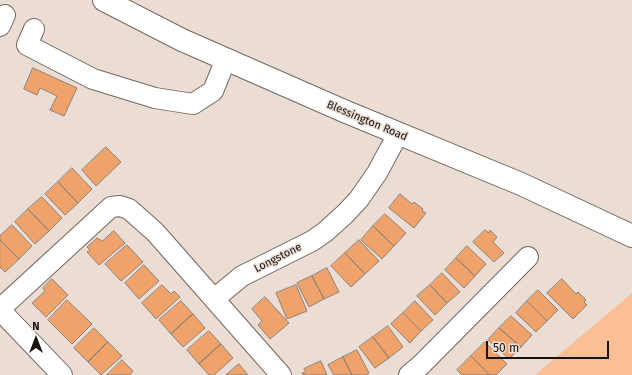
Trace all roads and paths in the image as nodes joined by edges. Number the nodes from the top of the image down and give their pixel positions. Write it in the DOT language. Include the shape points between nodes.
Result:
graph roads {
  1 [pos="104,0"];
  2 [pos="34,29"];
  3 [pos="226,59"];
  4 [pos="398,134"];
  5 [pos="632,236"];
  6 [pos="528,257"];
  7 [pos="214,299"];
  8 [pos="0,310"];
  9 [pos="55,372"];
  10 [pos="281,375"];
  11 [pos="409,375"];
  1 -- 3 [label="main road, Blessington Road" via="182,40"];
  2 -- 3 [label="street" via="27,45 94,79 155,98 194,104 213,91"];
  3 -- 4 [label="main road, Blessington Road"];
  4 -- 5 [label="main road, Blessington Road" via="521,184"];
  4 -- 7 [label="street, Longstone" via="377,173 358,199 325,232 242,276"];
  6 -- 11 [label="street"];
  7 -- 8 [label="street" via="155,232 129,209 120,206 110,207"];
  7 -- 10 [label="street"];
  8 -- 9 [label="street"];
}
